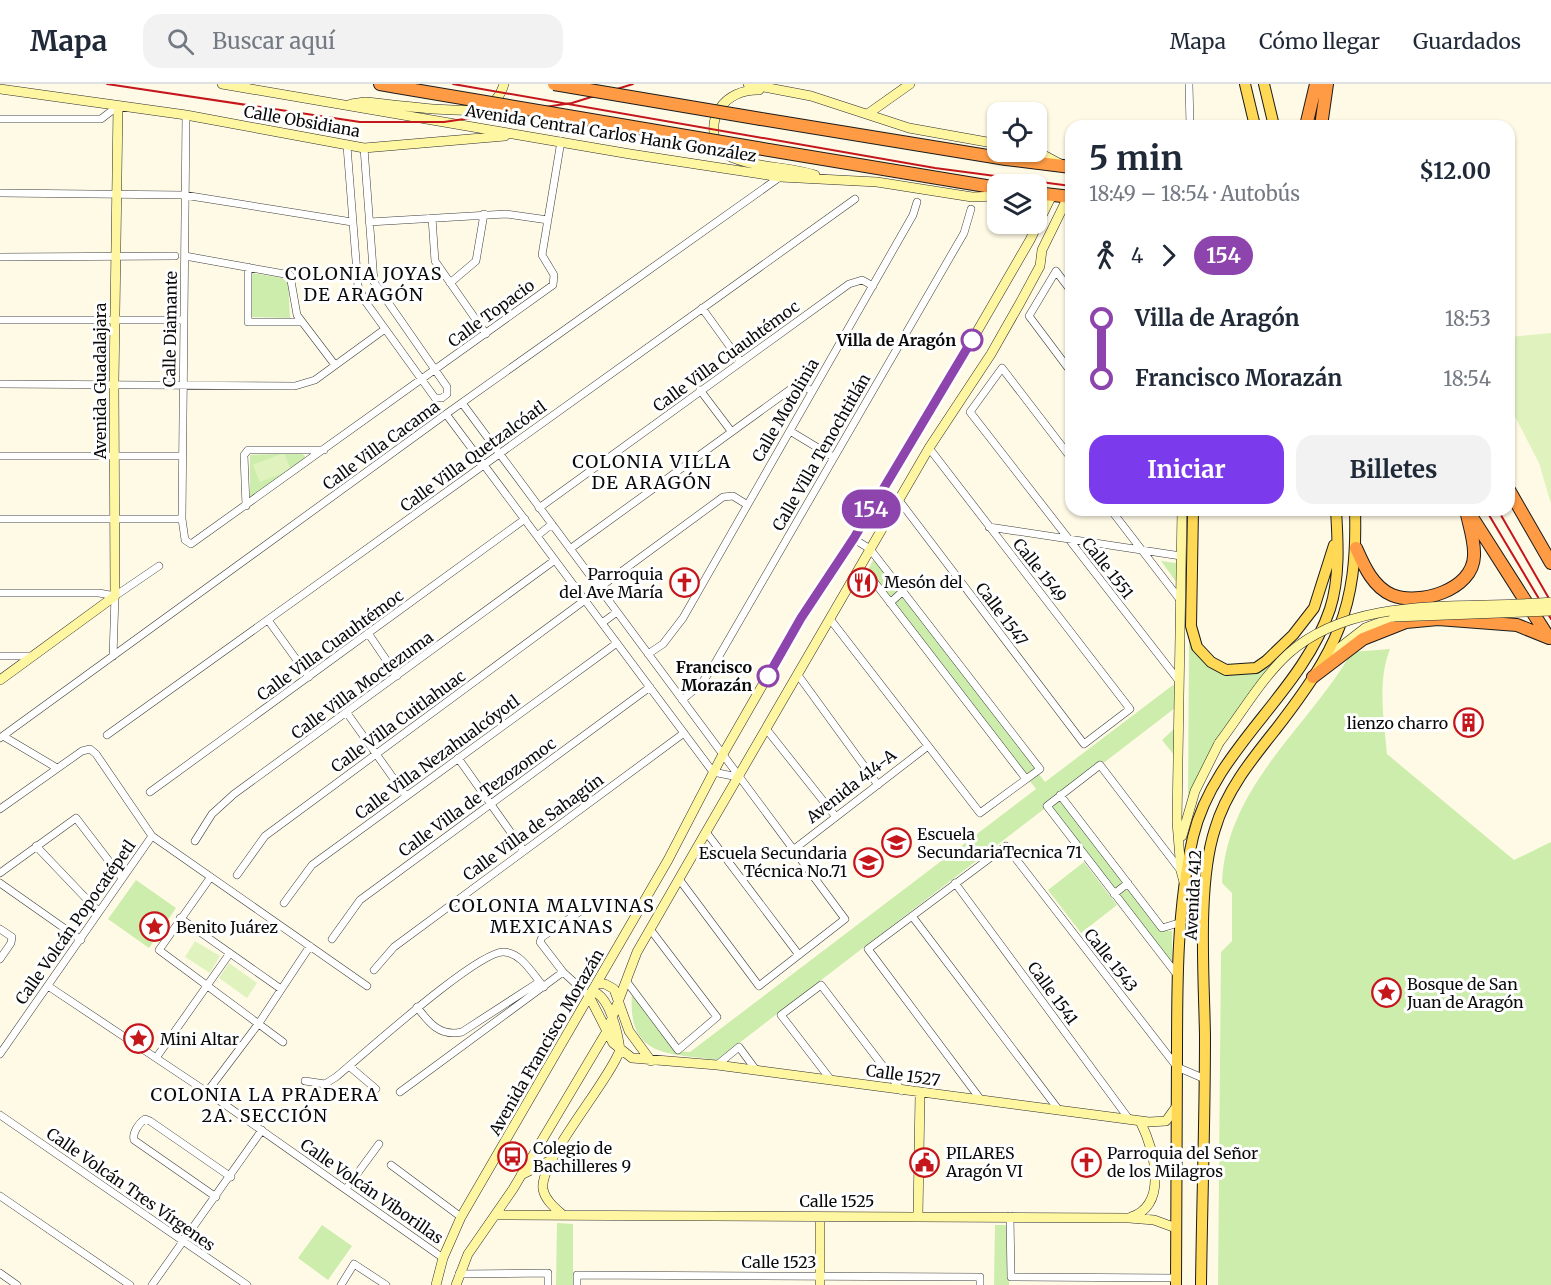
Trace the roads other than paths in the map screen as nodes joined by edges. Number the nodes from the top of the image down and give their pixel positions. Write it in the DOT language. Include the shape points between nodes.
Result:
graph roads {
  1 [pos="222,84"];
  2 [pos="380,84"];
  3 [pos="504,84"];
  4 [pos="554,84"];
  5 [pos="748,84"];
  6 [pos="910,84"];
  7 [pos="1189,84"];
  8 [pos="1237,84"];
  9 [pos="1245,84"];
  10 [pos="1264,84"];
  11 [pos="1316,84"];
  12 [pos="1327,84"];
  13 [pos="0,89"];
  14 [pos="779,90"];
  15 [pos="1249,103"];
  16 [pos="339,105"];
  17 [pos="118,106"];
  18 [pos="869,113"];
  19 [pos="186,115"];
  20 [pos="0,119"];
  21 [pos="1190,120"];
  22 [pos="1253,120"];
  23 [pos="1273,120"];
  24 [pos="1307,120"];
  25 [pos="1322,120"];
  26 [pos="521,135"];
  27 [pos="561,141"];
  28 [pos="987,142"];
  29 [pos="347,146"];
  30 [pos="364,148"];
  31 [pos="1047,156"];
  32 [pos="1065,166"];
  33 [pos="1065,167"];
  34 [pos="780,177"];
  35 [pos="822,177"];
  36 [pos="987,186"];
  37 [pos="0,193"];
  38 [pos="117,193"];
  39 [pos="1047,194"];
  40 [pos="184,195"];
  41 [pos="1052,195"];
  42 [pos="987,196"];
  43 [pos="1065,196"];
  44 [pos="855,199"];
  45 [pos="917,202"];
  46 [pos="1065,206"];
  47 [pos="971,209"];
  48 [pos="484,214"];
  49 [pos="432,218"];
  50 [pos="548,220"];
  51 [pos="352,222"];
  52 [pos="369,222"];
  53 [pos="1030,240"];
  54 [pos="1042,250"];
  55 [pos="115,256"];
  56 [pos="175,256"];
  57 [pos="185,256"];
  58 [pos="0,257"];
  59 [pos="248,267"];
  60 [pos="450,283"];
  61 [pos="1065,283"];
  62 [pos="873,286"];
  63 [pos="378,291"];
  64 [pos="365,301"];
  65 [pos="702,308"];
  66 [pos="0,320"];
  67 [pos="115,320"];
  68 [pos="184,320"];
  69 [pos="301,322"];
  70 [pos="384,329"];
  71 [pos="486,334"];
  72 [pos="741,362"];
  73 [pos="1065,364"];
  74 [pos="335,365"];
  75 [pos="435,371"];
  76 [pos="422,380"];
  77 [pos="114,383"];
  78 [pos="183,383"];
  79 [pos="0,384"];
  80 [pos="700,390"];
  81 [pos="812,391"];
  82 [pos="462,403"];
  83 [pos="446,414"];
  84 [pos="730,431"];
  85 [pos="790,431"];
  86 [pos="928,448"];
  87 [pos="324,450"];
  88 [pos="1065,450"];
  89 [pos="500,454"];
  90 [pos="0,456"];
  91 [pos="182,456"];
  92 [pos="114,457"];
  93 [pos="833,457"];
  94 [pos="484,465"];
  95 [pos="898,500"];
  96 [pos="1515,500"];
  97 [pos="746,504"];
  98 [pos="246,506"];
  99 [pos="539,508"];
  100 [pos="1116,516"];
  101 [pos="1182,516"];
  102 [pos="1193,516"];
  103 [pos="1336,516"];
  104 [pos="1355,516"];
  105 [pos="1468,516"];
  106 [pos="1471,516"];
  107 [pos="0,519"];
  108 [pos="182,519"];
  109 [pos="525,519"];
  110 [pos="114,520"];
  111 [pos="552,525"];
  112 [pos="989,527"];
  113 [pos="537,536"];
  114 [pos="1337,537"];
  115 [pos="854,538"];
  116 [pos="1067,538"];
  117 [pos="187,543"];
  118 [pos="1356,548"];
  119 [pos="570,549"];
  120 [pos="870,549"];
  121 [pos="1141,549"];
  122 [pos="1181,556"];
  123 [pos="555,560"];
  124 [pos="1551,562"];
  125 [pos="159,566"];
  126 [pos="854,578"];
  127 [pos="599,588"];
  128 [pos="903,591"];
  129 [pos="0,593"];
  130 [pos="115,596"];
  131 [pos="585,600"];
  132 [pos="1181,602"];
  133 [pos="1551,602"];
  134 [pos="890,603"];
  135 [pos="1551,611"];
  136 [pos="617,612"];
  137 [pos="831,619"];
  138 [pos="268,620"];
  139 [pos="602,623"];
  140 [pos="368,633"];
  141 [pos="1550,639"];
  142 [pos="617,643"];
  143 [pos="648,654"];
  144 [pos="0,656"];
  145 [pos="34,656"];
  146 [pos="114,656"];
  147 [pos="1322,662"];
  148 [pos="798,675"];
  149 [pos="397,676"];
  150 [pos="309,677"];
  151 [pos="1313,677"];
  152 [pos="0,680"];
  153 [pos="1180,683"];
  154 [pos="650,687"];
  155 [pos="682,700"];
  156 [pos="1130,709"];
  157 [pos="346,713"];
  158 [pos="766,730"];
  159 [pos="684,733"];
  160 [pos="107,735"];
  161 [pos="2,737"];
  162 [pos="928,746"];
  163 [pos="376,754"];
  164 [pos="723,754"];
  165 [pos="458,758"];
  166 [pos="57,768"];
  167 [pos="713,772"];
  168 [pos="738,777"];
  169 [pos="1026,779"];
  170 [pos="878,785"];
  171 [pos="150,792"];
  172 [pos="1060,795"];
  173 [pos="406,796"];
  174 [pos="491,803"];
  175 [pos="0,809"];
  176 [pos="836,817"];
  177 [pos="706,832"];
  178 [pos="152,836"];
  179 [pos="195,841"];
  180 [pos="1180,844"];
  181 [pos="36,846"];
  182 [pos="793,850"];
  183 [pos="524,851"];
  184 [pos="1180,871"];
  185 [pos="0,873"];
  186 [pos="237,874"];
  187 [pos="122,878"];
  188 [pos="210,878"];
  189 [pos="679,879"];
  190 [pos="0,883"];
  191 [pos="955,883"];
  192 [pos="1128,883"];
  193 [pos="1185,883"];
  194 [pos="1114,894"];
  195 [pos="594,902"];
  196 [pos="284,903"];
  197 [pos="99,912"];
  198 [pos="912,916"];
  199 [pos="180,918"];
  200 [pos="1182,922"];
  201 [pos="0,928"];
  202 [pos="650,929"];
  203 [pos="332,939"];
  204 [pos="81,940"];
  205 [pos="310,946"];
  206 [pos="230,953"];
  207 [pos="799,955"];
  208 [pos="0,959"];
  209 [pos="374,970"];
  210 [pos="562,972"];
  211 [pos="1178,975"];
  212 [pos="627,982"];
  213 [pos="542,985"];
  214 [pos="48,986"];
  215 [pos="206,986"];
  216 [pos="367,986"];
  217 [pos="281,989"];
  218 [pos="590,990"];
  219 [pos="619,1003"];
  220 [pos="417,1007"];
  221 [pos="612,1021"];
  222 [pos="260,1023"];
  223 [pos="607,1031"];
  224 [pos="283,1042"];
  225 [pos="620,1050"];
  226 [pos="0,1054"];
  227 [pos="156,1058"];
  228 [pos="652,1061"];
  229 [pos="717,1065"];
  230 [pos="349,1066"];
  231 [pos="1177,1067"];
  232 [pos="756,1070"];
  233 [pos="1205,1078"];
  234 [pos="831,1080"];
  235 [pos="305,1081"];
  236 [pos="376,1089"];
  237 [pos="902,1091"];
  238 [pos="207,1092"];
  239 [pos="400,1092"];
  240 [pos="920,1094"];
  241 [pos="981,1100"];
  242 [pos="1176,1107"];
  243 [pos="1058,1109"];
  244 [pos="0,1115"];
  245 [pos="1129,1119"];
  246 [pos="1140,1120"];
  247 [pos="262,1130"];
  248 [pos="379,1144"];
  249 [pos="553,1159"];
  250 [pos="391,1165"];
  251 [pos="521,1175"];
  252 [pos="231,1177"];
  253 [pos="346,1189"];
  254 [pos="0,1196"];
  255 [pos="216,1197"];
  256 [pos="496,1215"];
  257 [pos="563,1215"];
  258 [pos="918,1216"];
  259 [pos="1010,1216"];
  260 [pos="461,1217"];
  261 [pos="820,1217"];
  262 [pos="1129,1218"];
  263 [pos="1176,1228"];
  264 [pos="183,1241"];
  265 [pos="442,1258"];
  266 [pos="0,1273"];
  267 [pos="459,1274"];
  268 [pos="820,1280"];
  269 [pos="980,1281"];
  270 [pos="1176,1281"];
  271 [pos="17,1285"];
  272 [pos="130,1285"];
  273 [pos="152,1285"];
  274 [pos="247,1285"];
  275 [pos="341,1285"];
  276 [pos="386,1285"];
  277 [pos="436,1285"];
  278 [pos="456,1285"];
  279 [pos="548,1285"];
  280 [pos="577,1285"];
  281 [pos="1201,1285"];
  1 -- 16 [label="street, Avenida Central Carlos Hank González"];
  2 -- 36 [label="highway, Avenida Central Carlos Hank González, bridge"];
  3 -- 16 [label="street" via="497,99 471,111 365,102"];
  4 -- 33 [label="highway, bridge"];
  5 -- 14 [label="street"];
  6 -- 18 [label="street"];
  7 -- 21 [label="street"];
  8 -- 15 [label="main road"];
  9 -- 15 [label="main road"];
  10 -- 23 [label="main road"];
  11 -- 24 [label="highway"];
  12 -- 25 [label="highway"];
  13 -- 17 [label="street, Calle Obsidiana"];
  14 -- 18 [label="street"];
  14 -- 35 [label="street" via="738,92 725,101 714,124 716,144 720,151 736,159 796,168"];
  15 -- 22 [label="main road"];
  16 -- 26 [label="street, Avenida Central Carlos Hank González"];
  17 -- 19 [label="street, Calle Obsidiana"];
  17 -- 20 [label="street" via="100,120"];
  17 -- 38 [label="street, Avenida Guadalajara"];
  18 -- 28 [label="street" via="909,128"];
  19 -- 29 [label="street, Calle Obsidiana"];
  19 -- 40 [label="street, Calle Diamante"];
  26 -- 27 [label="street, Avenida Central Carlos Hank González"];
  26 -- 30 [label="street, Calle Obsidiana"];
  27 -- 34 [label="street, Avenida Central Carlos Hank González"];
  27 -- 50 [label="street, Calle Topacio"];
  29 -- 30 [label="street, Calle Obsidiana"];
  29 -- 51 [label="street"];
  30 -- 52 [label="street"];
  31 -- 32 [label="street"];
  34 -- 35 [label="street, Avenida Central Carlos Hank González"];
  34 -- 82 [label="street, Calle Villa Cacama"];
  35 -- 42 [label="street, Avenida Central Carlos Hank González"];
  37 -- 38 [label="street"];
  38 -- 40 [label="street"];
  38 -- 55 [label="street, Avenida Guadalajara"];
  39 -- 41 [label="highway"];
  40 -- 51 [label="street"];
  40 -- 57 [label="street, Calle Diamante"];
  41 -- 43 [label="highway"];
  41 -- 53 [label="street, Avenida Francisco Morazán"];
  44 -- 65 [label="street, Calle Villa Quetzalcóatl"];
  45 -- 62 [label="street, Calle Motolinia"];
  46 -- 54 [label="street"];
  47 -- 93 [label="street, Calle Villa Tenochtitlán" via="964,233"];
  48 -- 49 [label="street"];
  48 -- 50 [label="street"];
  48 -- 60 [label="street" via="476,261"];
  49 -- 52 [label="street"];
  49 -- 60 [label="street" via="435,261"];
  50 -- 71 [label="street, Calle Topacio" via="542,255 554,275 554,283"];
  51 -- 64 [label="street" via="355,273"];
  52 -- 63 [label="street" via="372,270"];
  53 -- 54 [label="street"];
  53 -- 115 [label="street, Avenida Francisco Morazán"];
  54 -- 86 [label="street" via="1040,266 991,354"];
  55 -- 56 [label="street"];
  55 -- 58 [label="street"];
  55 -- 67 [label="street, Avenida Guadalajara"];
  57 -- 59 [label="street"];
  57 -- 68 [label="street, Calle Diamante"];
  59 -- 69 [label="street" via="292,276 296,314"];
  59 -- 69 [label="street" via="249,322"];
  60 -- 71 [label="street"];
  61 -- 73 [label="street" via="1056,271 1029,316"];
  62 -- 72 [label="street, Calle Villa Cuauhtémoc" via="862,280 853,281"];
  62 -- 81 [label="street, Calle Motolinia"];
  63 -- 64 [label="street"];
  63 -- 75 [label="street"];
  64 -- 70 [label="street"];
  65 -- 72 [label="street"];
  65 -- 89 [label="street, Calle Villa Quetzalcóatl"];
  66 -- 67 [label="street"];
  67 -- 68 [label="street"];
  67 -- 77 [label="street, Avenida Guadalajara"];
  68 -- 78 [label="street, Calle Diamante"];
  69 -- 74 [label="street"];
  70 -- 74 [label="street"];
  70 -- 76 [label="street"];
  71 -- 75 [label="street, Calle Topacio"];
  72 -- 80 [label="street, Calle Villa Cuauhtémoc"];
  74 -- 78 [label="street" via="315,380 295,386"];
  75 -- 76 [label="street, Calle Topacio"];
  75 -- 76 [label="street" via="447,387 445,397 435,398"];
  76 -- 87 [label="street, Calle Topacio"];
  77 -- 78 [label="street"];
  77 -- 79 [label="street"];
  77 -- 92 [label="street, Avenida Guadalajara"];
  78 -- 91 [label="street, Calle Diamante"];
  80 -- 84 [label="street"];
  80 -- 99 [label="street, Calle Villa Cuauhtémoc"];
  81 -- 84 [label="street" via="795,386"];
  81 -- 85 [label="street, Calle Motolinia"];
  82 -- 83 [label="street, Calle Villa Cacama"];
  82 -- 89 [label="street"];
  83 -- 94 [label="street"];
  83 -- 146 [label="street, Calle Villa Cacama"];
  84 -- 119 [label="street"];
  85 -- 93 [label="street"];
  85 -- 97 [label="street, Calle Motolinia"];
  86 -- 95 [label="street"];
  86 -- 112 [label="street, Calle 1549"];
  87 -- 98 [label="street, Calle Topacio"];
  87 -- 98 [label="street" via="248,450 244,458"];
  88 -- 116 [label="street, Calle 1551" via="1002,368 970,412"];
  89 -- 94 [label="street, Calle Villa Quetzalcóatl"];
  89 -- 99 [label="street"];
  90 -- 92 [label="street"];
  91 -- 92 [label="street"];
  91 -- 108 [label="street, Calle Diamante"];
  92 -- 110 [label="street, Avenida Guadalajara"];
  93 -- 155 [label="street, Calle Villa Tenochtitlán" via="711,670 700,686"];
  94 -- 109 [label="street"];
  94 -- 138 [label="street, Calle Villa Quetzalcóatl"];
  95 -- 120 [label="street"];
  95 -- 156 [label="street, Calle 1547" via="1084,744"];
  96 -- 124 [label="highway"];
  97 -- 127 [label="street" via="732,496 723,497"];
  97 -- 143 [label="street, Calle Motolinia" via="673,633"];
  98 -- 117 [label="street, Calle Topacio" via="195,544"];
  99 -- 111 [label="street"];
  100 -- 121 [label="street"];
  101 -- 122 [label="street, Avenida 412"];
  102 -- 114 [label="main road" via="1191,626 1197,647 1210,662 1226,670 1256,668 1293,635 1314,608"];
  103 -- 114 [label="main road, Avenida 412"];
  104 -- 118 [label="main road, Avenida 412"];
  105 -- 118 [label="highway" via="1474,557 1470,572 1449,591 1408,598 1393,596 1374,582"];
  106 -- 141 [label="highway"];
  107 -- 110 [label="street"];
  108 -- 110 [label="street"];
  108 -- 117 [label="street, Calle Diamante"];
  109 -- 113 [label="street"];
  109 -- 140 [label="street, Calle Villa Cuauhtémoc"];
  110 -- 130 [label="street, Avenida Guadalajara"];
  111 -- 113 [label="street"];
  111 -- 119 [label="street"];
  112 -- 116 [label="street"];
  112 -- 156 [label="street, Calle 1549"];
  113 -- 123 [label="street"];
  114 -- 193 [label="main road, Avenida 412" via="1335,585 1324,626 1306,658 1212,788 1193,835"];
  115 -- 120 [label="street"];
  115 -- 164 [label="street, Avenida Francisco Morazán" via="801,618"];
  116 -- 121 [label="street"];
  116 -- 153 [label="street, Calle 1551"];
  118 -- 147 [label="main road, Avenida 412" via="1347,609 1338,637"];
  119 -- 127 [label="street"];
  120 -- 126 [label="street"];
  120 -- 128 [label="street"];
  121 -- 122 [label="street"];
  121 -- 132 [label="street"];
  122 -- 132 [label="street, Avenida 412"];
  123 -- 131 [label="street"];
  123 -- 149 [label="street, Calle Villa Moctezuma"];
  125 -- 130 [label="street"];
  126 -- 134 [label="street" via="872,579"];
  126 -- 137 [label="street"];
  127 -- 136 [label="street"];
  128 -- 134 [label="street"];
  128 -- 169 [label="street" via="1040,769"];
  129 -- 130 [label="street" via="99,592"];
  130 -- 145 [label="street"];
  130 -- 146 [label="street, Avenida Guadalajara"];
  131 -- 139 [label="street"];
  131 -- 163 [label="street, Calle Villa Cuitlahuac"];
  132 -- 153 [label="street, Avenida 412"];
  133 -- 180 [label="street, bridge" via="1393,609 1324,630 1289,653 1219,744 1194,791"];
  134 -- 169 [label="street"];
  135 -- 147 [label="street, bridge" via="1394,617 1365,628"];
  136 -- 139 [label="street"];
  136 -- 143 [label="street"];
  137 -- 148 [label="street"];
  137 -- 162 [label="street"];
  138 -- 150 [label="street"];
  138 -- 160 [label="street, Calle Villa Quetzalcóatl"];
  139 -- 142 [label="street"];
  140 -- 149 [label="street"];
  140 -- 150 [label="street, Calle Villa Cuauhtémoc"];
  141 -- 151 [label="highway" via="1517,624 1438,619 1406,622 1363,639"];
  142 -- 154 [label="street"];
  142 -- 165 [label="street, Calle Villa Nezahualcóyotl"];
  143 -- 155 [label="street"];
  144 -- 145 [label="street"];
  145 -- 152 [label="street"];
  146 -- 161 [label="street, Calle Villa Cacama"];
  147 -- 151 [label="main road, Avenida 412"];
  148 -- 158 [label="street"];
  148 -- 170 [label="street"];
  149 -- 157 [label="street, Calle Villa Moctezuma"];
  150 -- 171 [label="street, Calle Villa Cuauhtémoc"];
  151 -- 233 [label="main road, Avenida 412" via="1232,790 1215,826 1206,873"];
  153 -- 180 [label="street, Avenida 412"];
  154 -- 159 [label="street"];
  154 -- 174 [label="street, Calle Villa de Tezozomoc"];
  155 -- 164 [label="street"];
  157 -- 163 [label="street"];
  157 -- 179 [label="street, Calle Villa Moctezuma" via="234,794 212,814"];
  158 -- 168 [label="street"];
  158 -- 176 [label="street"];
  159 -- 167 [label="street"];
  159 -- 183 [label="street, Calle Villa de Sahagún"];
  161 -- 166 [label="street"];
  162 -- 169 [label="street" via="980,813"];
  162 -- 170 [label="street, Avenida 414-A"];
  163 -- 173 [label="street"];
  163 -- 186 [label="street, Calle Villa Cuitlahuac" via="265,836"];
  164 -- 167 [label="street, Avenida Francisco Morazán"];
  164 -- 168 [label="street"];
  165 -- 173 [label="street, Calle Villa Nezahualcóyotl"];
  165 -- 174 [label="street"];
  166 -- 175 [label="street"];
  166 -- 178 [label="street" via="90,749"];
  167 -- 168 [label="street"];
  167 -- 218 [label="street, Avenida Francisco Morazán" via="668,860"];
  168 -- 177 [label="street"];
  168 -- 182 [label="street"];
  170 -- 176 [label="street, Avenida 414-A"];
  172 -- 184 [label="street" via="1100,765"];
  172 -- 192 [label="street"];
  172 -- 194 [label="street" via="1047,806"];
  173 -- 196 [label="street, Calle Villa Nezahualcóyotl" via="312,865"];
  174 -- 183 [label="street"];
  174 -- 203 [label="street, Calle Villa de Tezozomoc" via="360,900"];
  176 -- 182 [label="street, Avenida 414-A"];
  177 -- 189 [label="street"];
  177 -- 207 [label="street"];
  178 -- 187 [label="street, Calle Volcán Popocatépetl"];
  178 -- 188 [label="street"];
  180 -- 184 [label="street, Avenida 412"];
  181 -- 185 [label="street"];
  181 -- 187 [label="street" via="76,818"];
  181 -- 197 [label="street"];
  182 -- 207 [label="street" via="845,919"];
  183 -- 209 [label="street, Calle Villa de Sahagún" via="394,947"];
  184 -- 193 [label="street, Avenida 412"];
  187 -- 197 [label="street, Calle Volcán Popocatépetl"];
  188 -- 199 [label="street"];
  188 -- 205 [label="street"];
  189 -- 202 [label="street"];
  189 -- 207 [label="street" via="759,986"];
  190 -- 204 [label="street"];
  191 -- 198 [label="street"];
  191 -- 231 [label="street, Calle 1543" via="1006,846"];
  191 -- 245 [label="street, Calle 1541"];
  192 -- 194 [label="street"];
  192 -- 200 [label="street" via="1162,928"];
  193 -- 200 [label="main road, Avenida 412"];
  194 -- 211 [label="street"];
  195 -- 210 [label="street" via="540,939"];
  197 -- 204 [label="street, Calle Volcán Popocatépetl"];
  198 -- 241 [label="street" via="868,950"];
  198 -- 243 [label="street"];
  199 -- 206 [label="street"];
  199 -- 215 [label="street" via="159,950"];
  200 -- 211 [label="main road, Avenida 412"];
  201 -- 208 [label="street" via="12,937"];
  202 -- 212 [label="street"];
  202 -- 212 [label="street" via="717,1017 678,1050"];
  204 -- 214 [label="street, Calle Volcán Popocatépetl"];
  205 -- 216 [label="street"];
  205 -- 217 [label="street"];
  206 -- 215 [label="street"];
  206 -- 217 [label="street"];
  210 -- 213 [label="street"];
  210 -- 218 [label="street"];
  211 -- 231 [label="main road, Avenida 412"];
  212 -- 219 [label="street"];
  213 -- 220 [label="street" via="462,1032 451,1034 429,1023"];
  213 -- 220 [label="street" via="516,957 498,952"];
  213 -- 239 [label="street"];
  214 -- 226 [label="street, Calle Volcán Popocatépetl"];
  214 -- 227 [label="street, Calle Volcán Viborillas"];
  215 -- 222 [label="street"];
  215 -- 227 [label="street"];
  217 -- 222 [label="street"];
  218 -- 219 [label="street" via="610,986"];
  218 -- 221 [label="street" via="602,996"];
  218 -- 223 [label="street"];
  218 -- 260 [label="street, Avenida Francisco Morazán"];
  219 -- 221 [label="street"];
  219 -- 228 [label="street" via="629,1031"];
  220 -- 230 [label="street"];
  221 -- 223 [label="street"];
  221 -- 225 [label="street"];
  222 -- 224 [label="street"];
  222 -- 238 [label="street"];
  223 -- 225 [label="street"];
  223 -- 251 [label="street"];
  225 -- 228 [label="street, Calle 1527" via="632,1058"];
  225 -- 249 [label="street"];
  227 -- 238 [label="street, Calle Volcán Viborillas"];
  228 -- 229 [label="street, Calle 1527"];
  229 -- 232 [label="street, Calle 1527"];
  229 -- 232 [label="street" via="739,1047"];
  230 -- 235 [label="street" via="325,1084"];
  230 -- 236 [label="street"];
  231 -- 233 [label="street"];
  231 -- 242 [label="main road, Avenida 412"];
  232 -- 234 [label="street, Calle 1527"];
  233 -- 281 [label="main road, Avenida 412"];
  234 -- 237 [label="street, Calle 1527"];
  234 -- 237 [label="street" via="781,1015 822,985"];
  237 -- 240 [label="street, Calle 1527"];
  238 -- 247 [label="street, Calle Volcán Viborillas"];
  240 -- 241 [label="street, Calle 1527"];
  240 -- 258 [label="street"];
  241 -- 243 [label="street, Calle 1527"];
  242 -- 246 [label="street, Calle 1527" via="1166,1121"];
  242 -- 263 [label="main road, Avenida 412"];
  243 -- 245 [label="street, Calle 1527"];
  244 -- 264 [label="street, Calle Volcán Tres Vírgenes"];
  245 -- 246 [label="street, Calle 1527"];
  246 -- 262 [label="street" via="1153,1154 1153,1198 1142,1214"];
  247 -- 252 [label="street"];
  247 -- 253 [label="street, Calle Volcán Viborillas"];
  248 -- 253 [label="street"];
  249 -- 251 [label="street"];
  249 -- 257 [label="street" via="543,1192"];
  250 -- 260 [label="street"];
  251 -- 256 [label="street"];
  252 -- 255 [label="street"];
  252 -- 255 [label="street" via="145,1119 133,1139"];
  253 -- 265 [label="street, Calle Volcán Viborillas"];
  254 -- 272 [label="street"];
  255 -- 264 [label="street"];
  256 -- 257 [label="street, Calle 1525"];
  256 -- 267 [label="street" via="468,1254"];
  257 -- 261 [label="street, Calle 1525"];
  258 -- 259 [label="street, Calle 1525"];
  258 -- 261 [label="street, Calle 1525"];
  259 -- 262 [label="street, Calle 1525"];
  259 -- 270 [label="street" via="1011,1277"];
  260 -- 265 [label="street, Avenida Francisco Morazán"];
  261 -- 268 [label="street"];
  262 -- 263 [label="street, Calle 1525" via="1154,1220"];
  263 -- 270 [label="main road, Avenida 412"];
  264 -- 273 [label="street"];
  264 -- 274 [label="street, Calle Volcán Tres Vírgenes"];
  265 -- 277 [label="street, Avenida Francisco Morazán"];
  266 -- 271 [label="street"];
  267 -- 278 [label="street"];
  267 -- 279 [label="street" via="548,1273"];
  268 -- 269 [label="street, Calle 1523"];
  268 -- 280 [label="street, Calle 1523" via="577,1275"];
  275 -- 276 [label="street" via="354,1264"];
}
